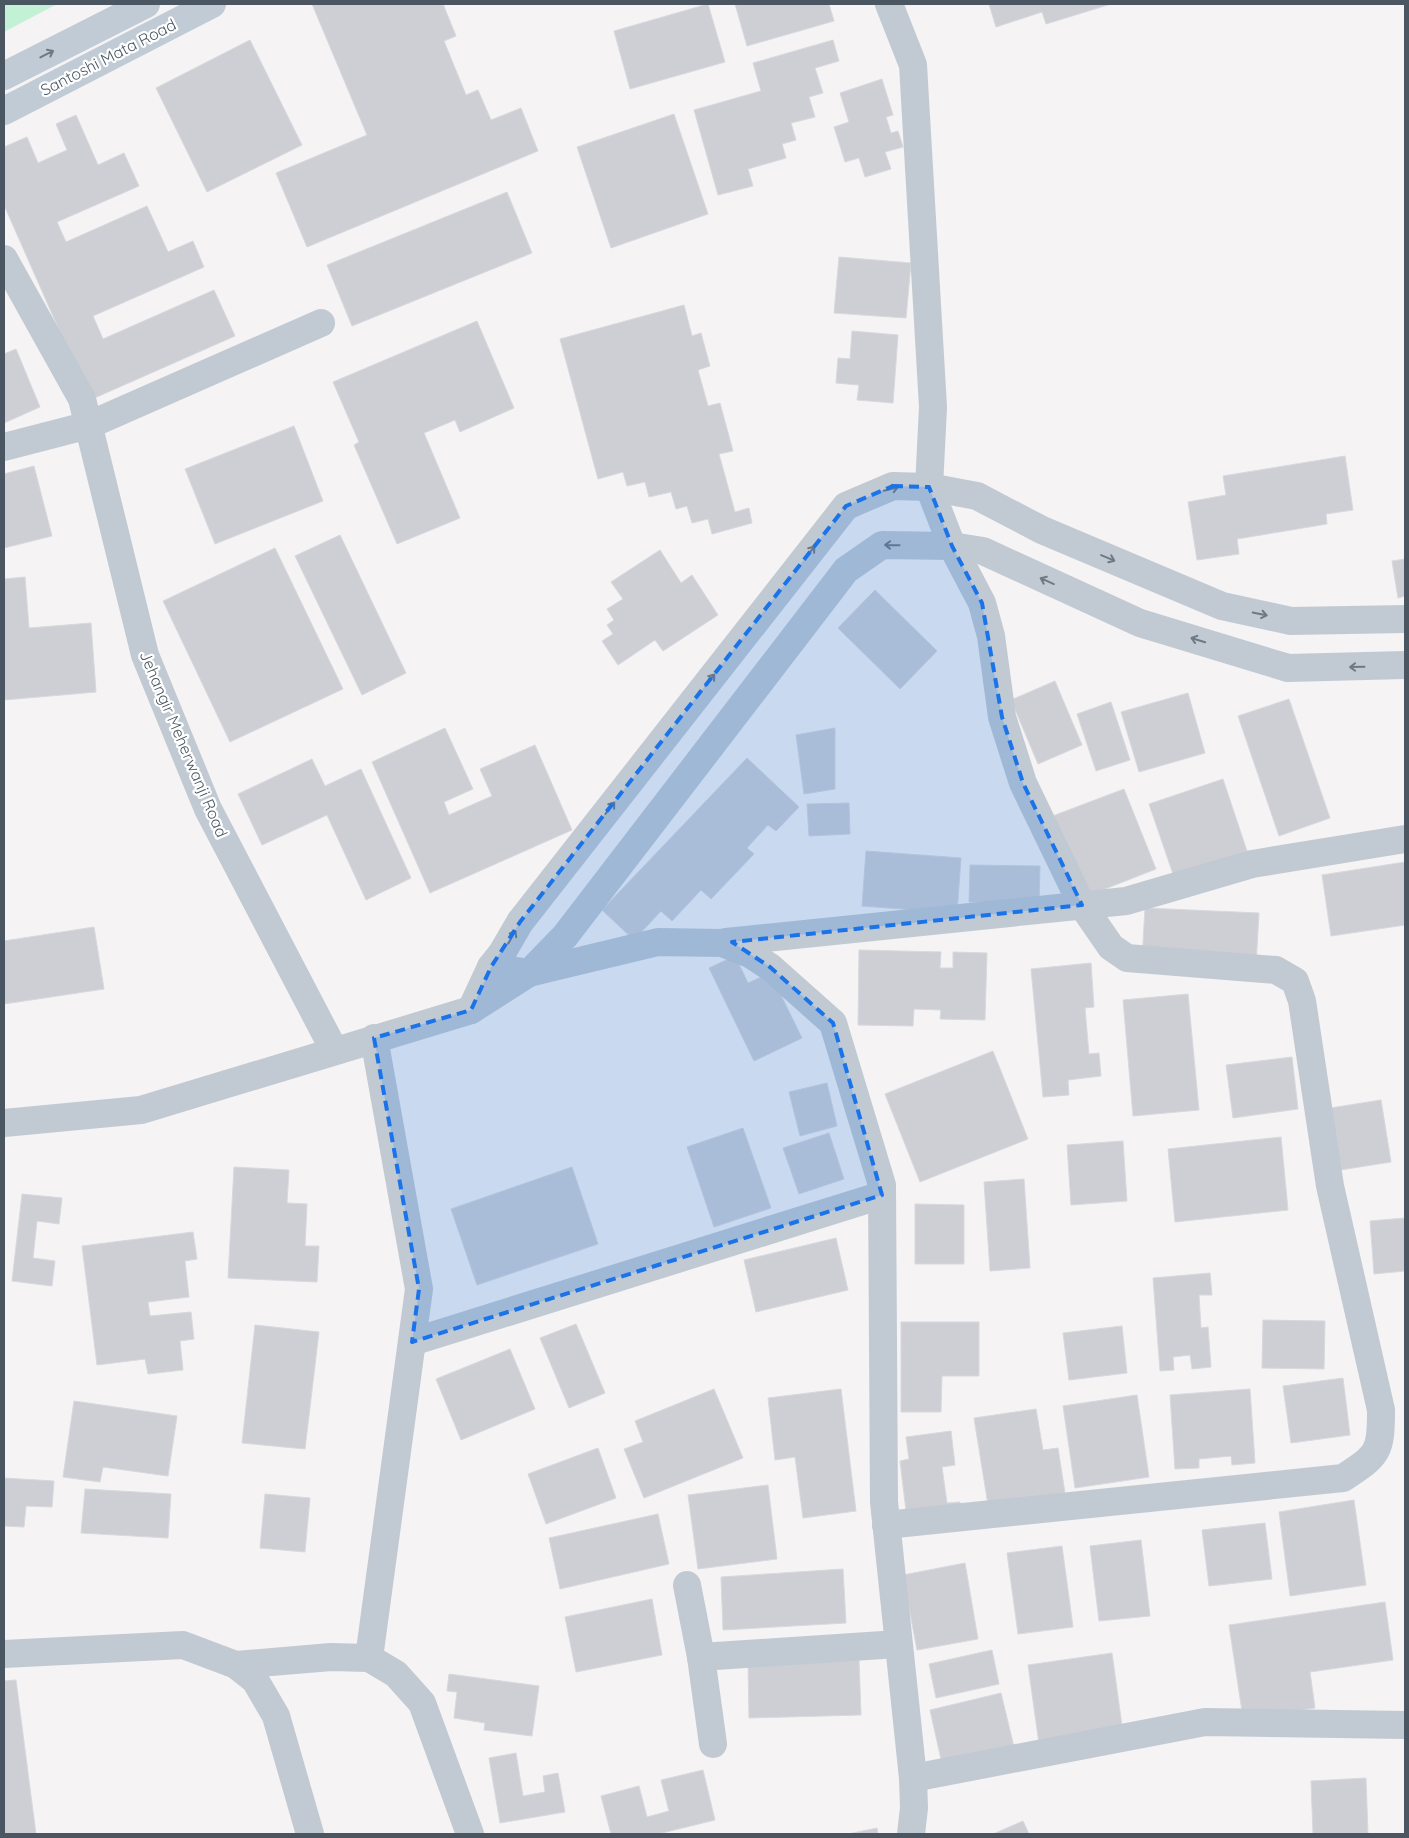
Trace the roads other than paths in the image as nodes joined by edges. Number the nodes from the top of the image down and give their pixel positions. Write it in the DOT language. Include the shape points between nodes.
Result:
graph roads {
  1 [pos="146,4"];
  2 [pos="212,4"];
  3 [pos="889,4"];
  4 [pos="4,76"];
  5 [pos="4,111"];
  6 [pos="4,259"];
  7 [pos="321,323"];
  8 [pos="89,425"];
  9 [pos="4,447"];
  10 [pos="929,487"];
  11 [pos="952,546"];
  12 [pos="1405,619"];
  13 [pos="1405,666"];
  14 [pos="1405,839"];
  15 [pos="1082,905"];
  16 [pos="722,943"];
  17 [pos="491,967"];
  18 [pos="529,973"];
  19 [pos="471,1010"];
  20 [pos="374,1038"];
  21 [pos="334,1050"];
  22 [pos="4,1122"];
  23 [pos="882,1195"];
  24 [pos="412,1342"];
  25 [pos="886,1525"];
  26 [pos="687,1585"];
  27 [pos="898,1644"];
  28 [pos="4,1654"];
  29 [pos="701,1657"];
  30 [pos="369,1658"];
  31 [pos="236,1665"];
  32 [pos="1405,1725"];
  33 [pos="713,1744"];
  34 [pos="913,1778"];
  35 [pos="310,1834"];
  36 [pos="470,1834"];
  37 [pos="911,1834"];
  4 -- 1 [label="main road, Santoshi Mata Road, one-way"];
  2 -- 5 [label="main road, Santoshi Mata Road"];
  3 -- 10 [label="street" via="912,65 934,408"];
  6 -- 8 [label="street, Jehangir Meherwanji Road" via="82,399"];
  7 -- 8 [label="street"];
  8 -- 9 [label="street"];
  8 -- 21 [label="street, Jehangir Meherwanji Road" via="145,654 208,809"];
  10 -- 11 [label="street"];
  10 -- 12 [label="street, one-way" via="977,496 1042,530 1222,606 1291,621"];
  17 -- 10 [label="street, one-way" via="520,922 846,506 893,486"];
  13 -- 11 [label="street, one-way" via="1288,668 1140,623 982,551"];
  11 -- 15 [label="street" via="982,603 1002,717 1023,783"];
  11 -- 18 [label="street, one-way" via="882,545 846,570 565,936"];
  14 -- 15 [label="street" via="1252,864 1126,901"];
  15 -- 16 [label="street"];
  15 -- 25 [label="street" via="1111,947 1127,958 1276,970 1295,981 1302,1001 1330,1186 1381,1410 1381,1439 1370,1460 1343,1478"];
  16 -- 18 [label="street" via="658,942"];
  16 -- 23 [label="street" via="750,954 770,967 833,1023 882,1185"];
  17 -- 18 [label="street"];
  17 -- 19 [label="street"];
  18 -- 19 [label="street"];
  19 -- 20 [label="street"];
  20 -- 21 [label="street"];
  20 -- 24 [label="street" via="419,1289"];
  21 -- 22 [label="street" via="141,1110"];
  23 -- 24 [label="street"];
  23 -- 25 [label="street"];
  24 -- 30 [label="street"];
  25 -- 27 [label="street"];
  26 -- 29 [label="street"];
  27 -- 29 [label="street"];
  27 -- 34 [label="street"];
  28 -- 31 [label="street" via="183,1645"];
  29 -- 33 [label="street"];
  30 -- 31 [label="street" via="331,1657"];
  30 -- 36 [label="street" via="396,1674 422,1703"];
  31 -- 35 [label="street" via="255,1680 276,1716"];
  32 -- 34 [label="street" via="1204,1722"];
  34 -- 37 [label="street"];
}
